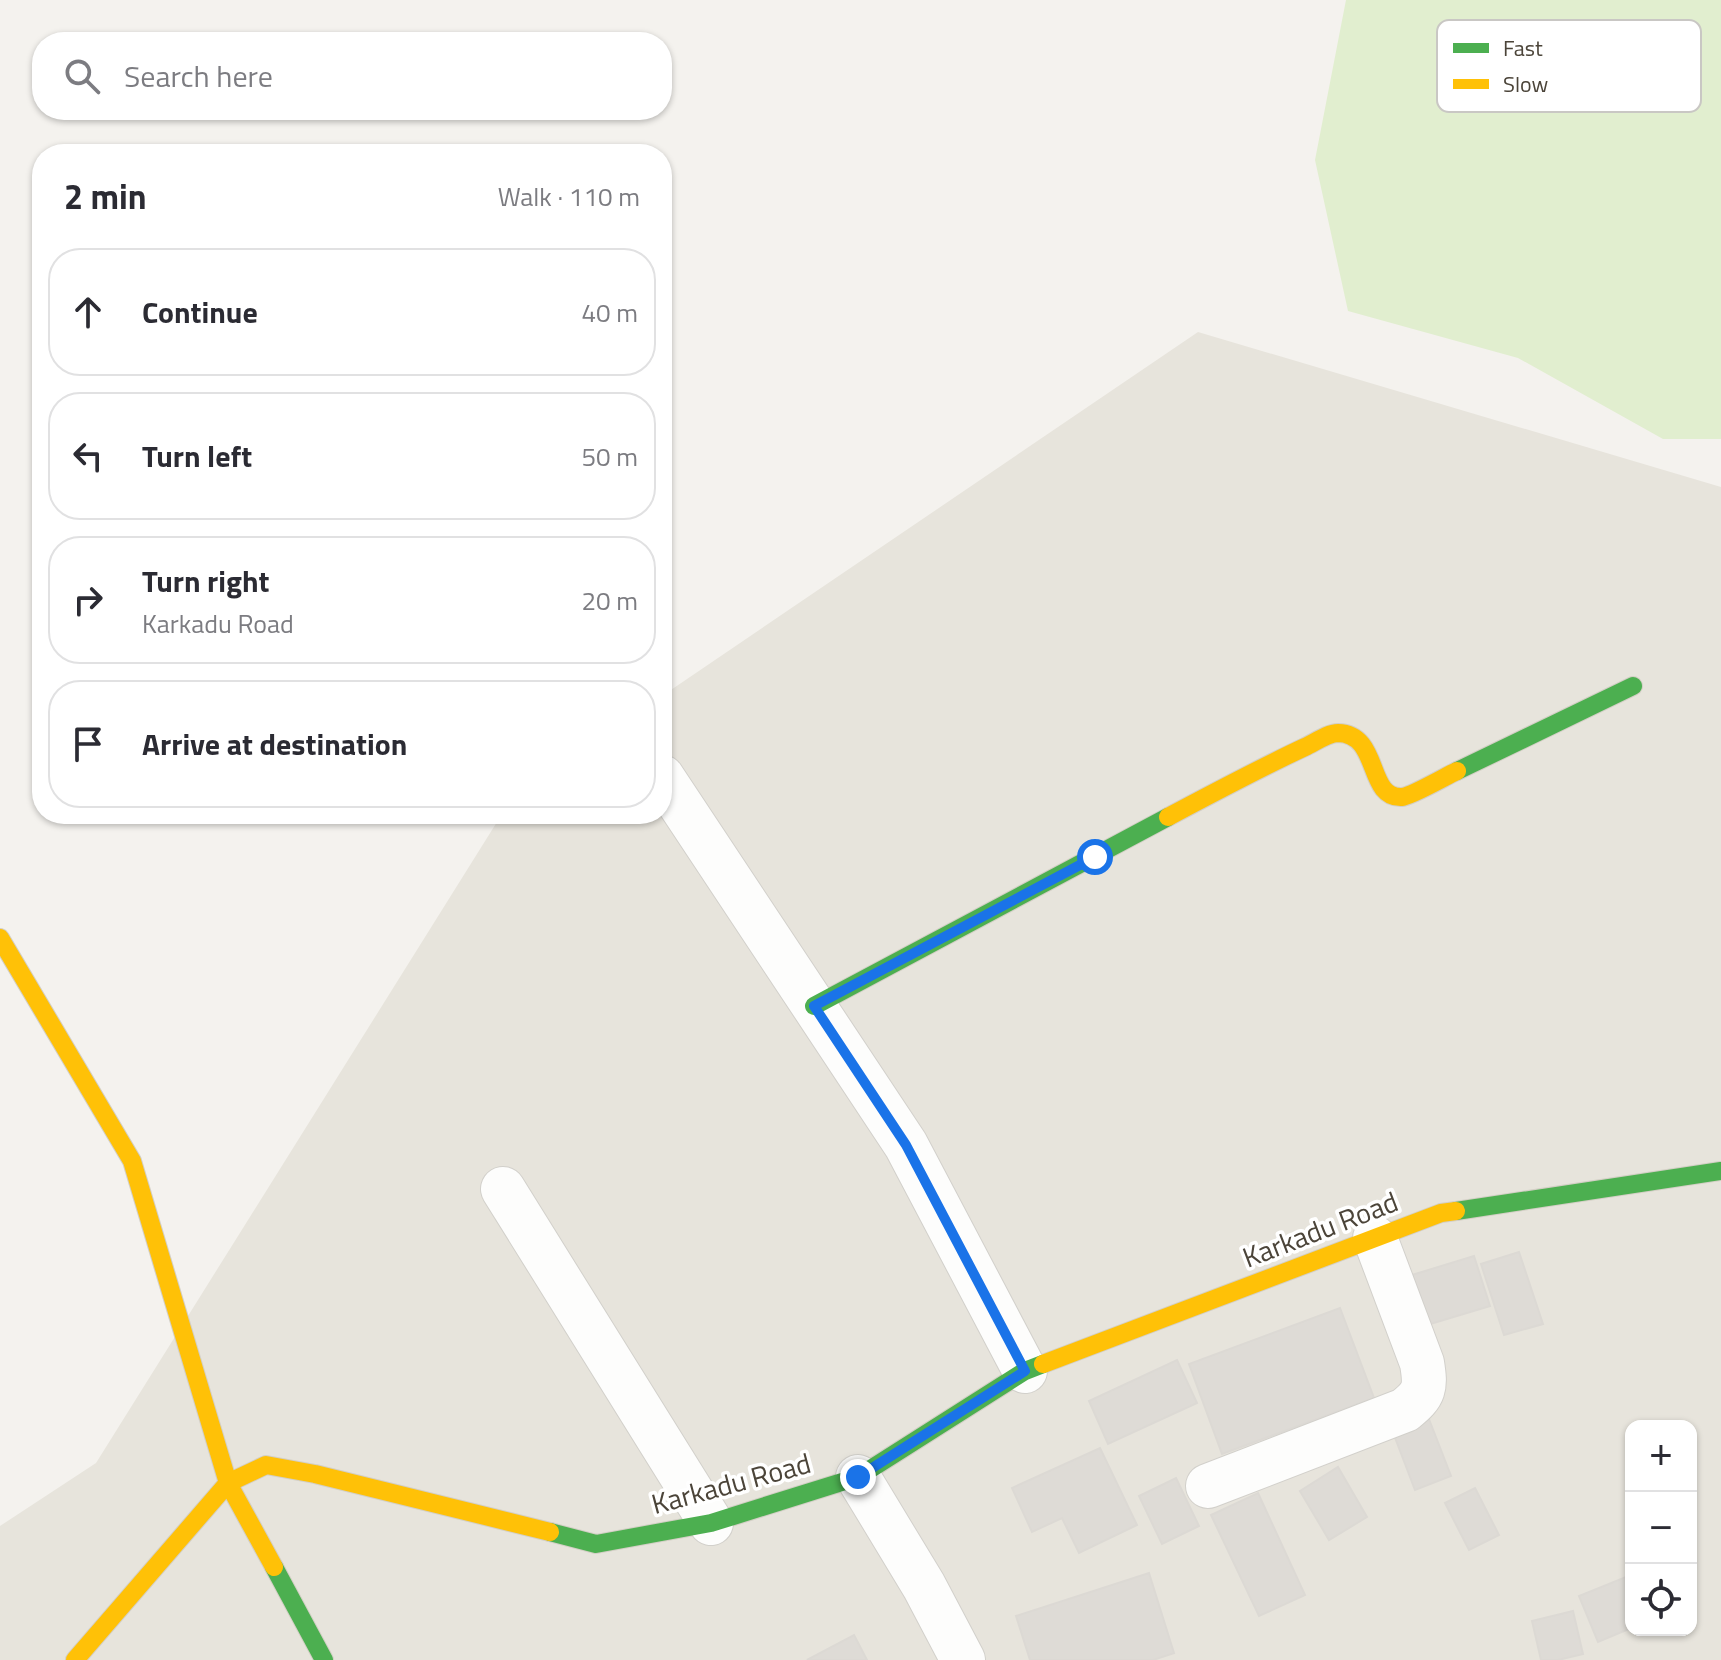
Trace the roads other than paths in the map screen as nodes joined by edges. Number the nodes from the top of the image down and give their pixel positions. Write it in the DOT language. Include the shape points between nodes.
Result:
graph roads {
  1 [pos="1633,686"];
  2 [pos="672,792"];
  3 [pos="0,938"];
  4 [pos="814,1006"];
  5 [pos="1721,1171"];
  6 [pos="503,1189"];
  7 [pos="1375,1238"];
  8 [pos="1025,1371"];
  9 [pos="858,1477"];
  10 [pos="228,1483"];
  11 [pos="1208,1486"];
  12 [pos="711,1523"];
  13 [pos="75,1660"];
  14 [pos="324,1660"];
  15 [pos="963,1660"];
  1 -- 4 [label="street" via="1403,797 1383,790 1360,739 1335,733"];
  2 -- 4 [label="street"];
  3 -- 10 [label="street" via="132,1161"];
  4 -- 8 [label="street" via="906,1145"];
  5 -- 7 [label="street, Karkadu Road" via="1441,1213"];
  6 -- 12 [label="street"];
  7 -- 8 [label="street, Karkadu Road"];
  7 -- 11 [label="street" via="1422,1363 1425,1384 1419,1399 1405,1410"];
  8 -- 9 [label="street, Karkadu Road"];
  9 -- 12 [label="street, Karkadu Road"];
  9 -- 15 [label="street"];
  10 -- 12 [label="street, Karkadu Road" via="266,1465 596,1544"];
  10 -- 13 [label="street, Karkadu Road"];
  10 -- 14 [label="street"];
}
